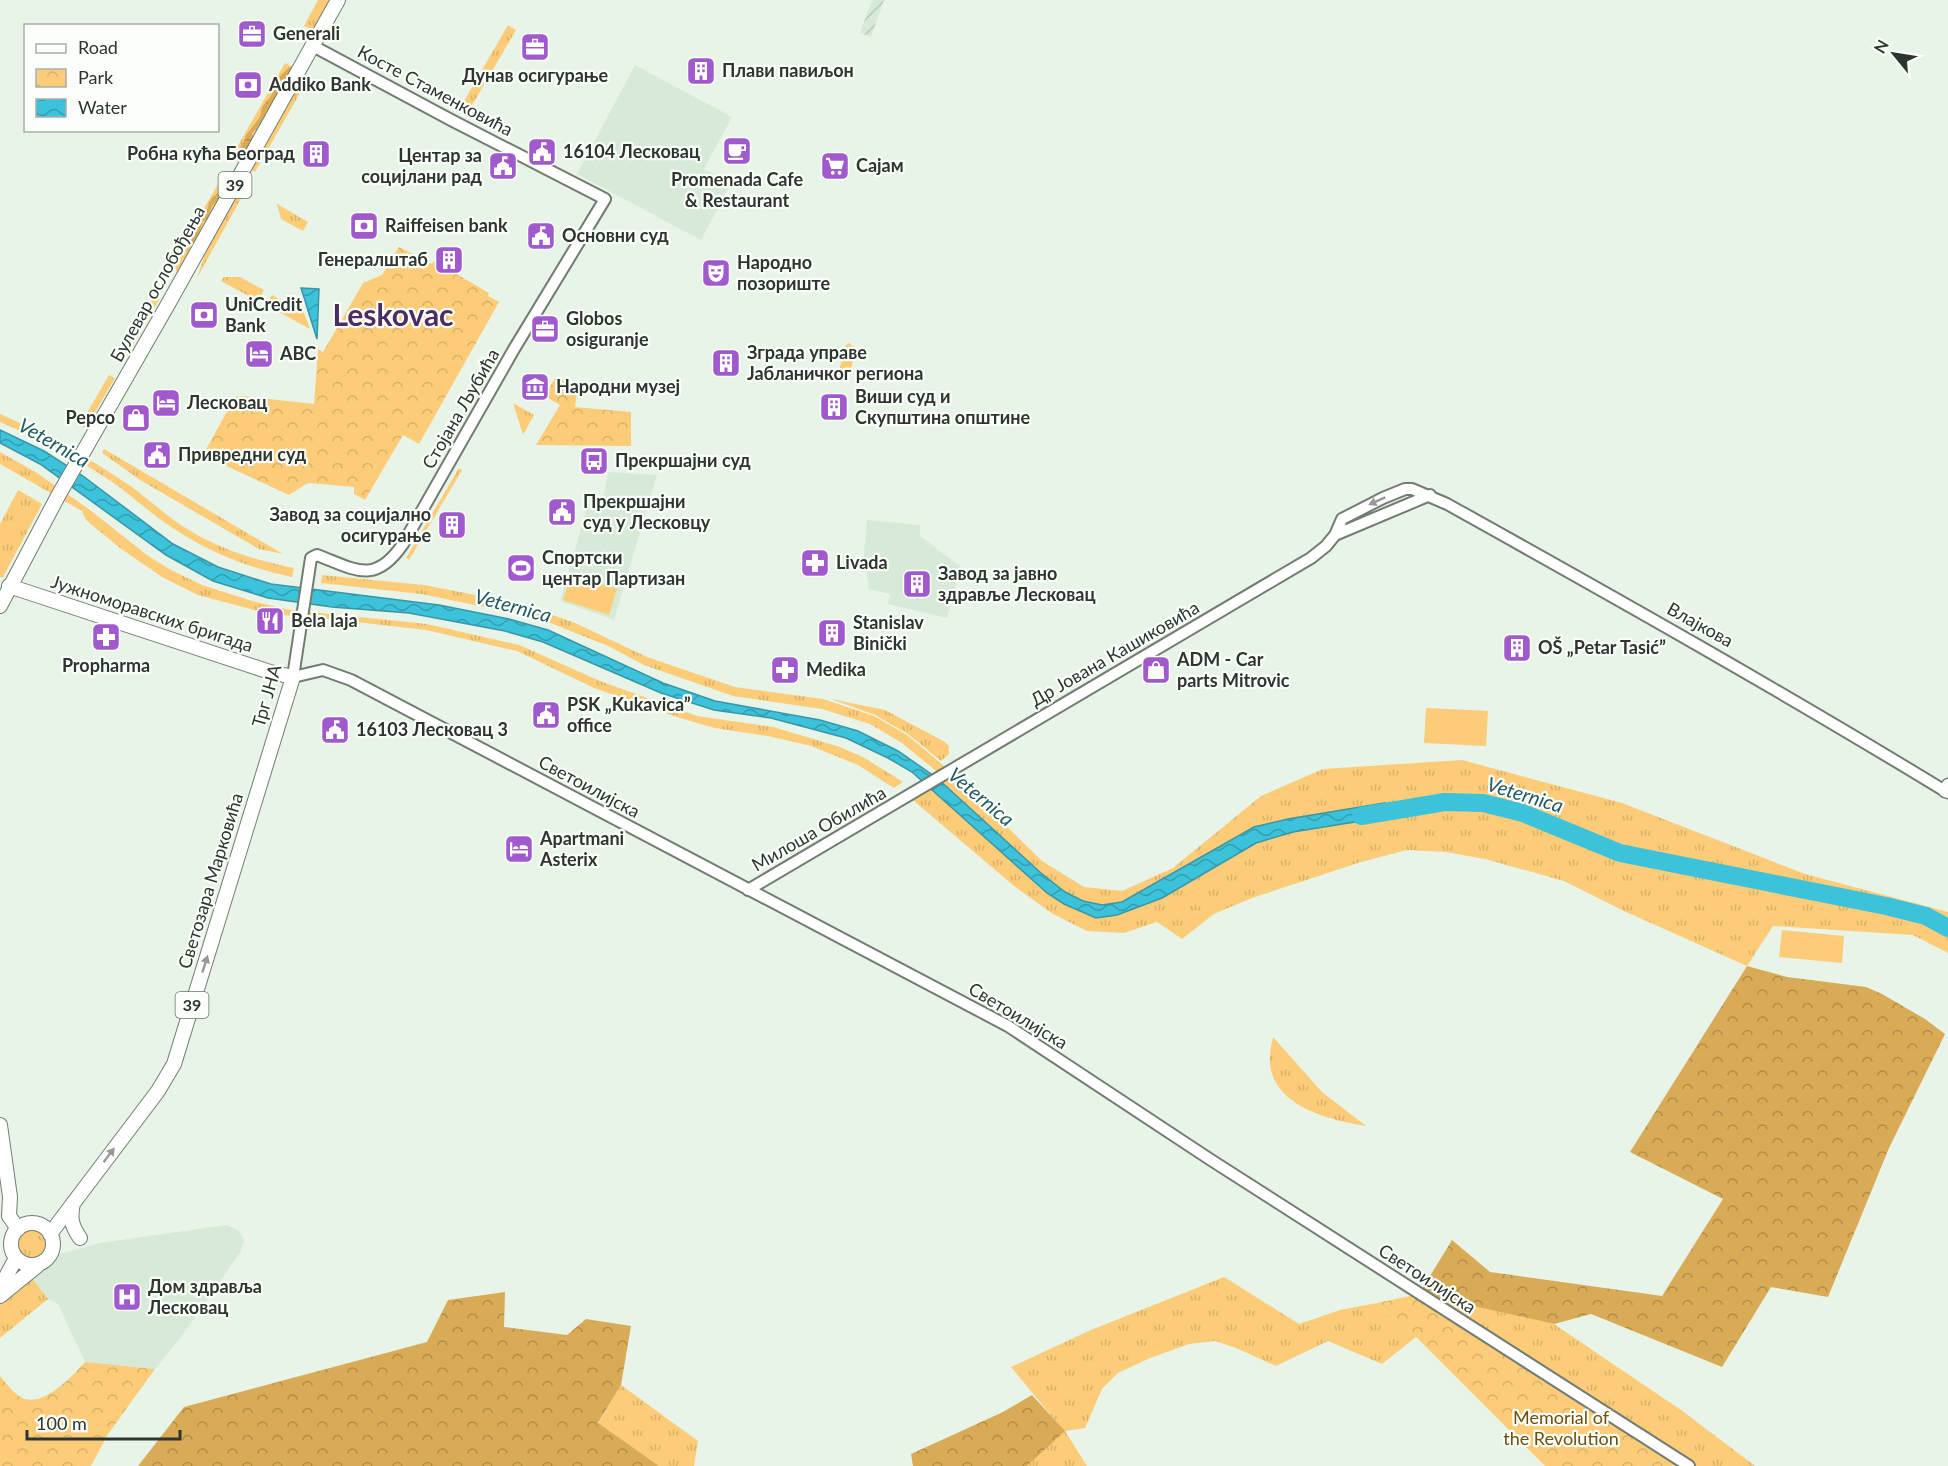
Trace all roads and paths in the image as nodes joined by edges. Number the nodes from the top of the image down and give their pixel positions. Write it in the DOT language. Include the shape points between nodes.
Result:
graph roads {
  1 [pos="338,0"];
  2 [pos="313,46"];
  3 [pos="605,199"];
  4 [pos="1430,495"];
  5 [pos="1335,535"];
  6 [pos="311,558"];
  7 [pos="5,585"];
  8 [pos="0,606"];
  9 [pos="293,677"];
  10 [pos="260,784"];
  11 [pos="1947,789"];
  12 [pos="907,795"];
  13 [pos="748,891"];
  14 [pos="0,1125"];
  15 [pos="74,1201"];
  16 [pos="18,1229"];
  17 [pos="50,1234"];
  18 [pos="80,1238"];
  19 [pos="16,1258"];
  20 [pos="38,1265"];
  21 [pos="0,1288"];
  22 [pos="0,1296"];
  23 [pos="1689,1466"];
  1 -- 2 [label="main road, Булевар ослобођења / 39"];
  2 -- 3 [label="street, Косте Стаменковића"];
  2 -- 7 [label="main road, Булевар ослобођења / 39"];
  3 -- 6 [label="street, Стојана Љубића" via="390,562 377,570 361,570 317,555"];
  4 -- 5 [label="street"];
  4 -- 5 [label="street, one-way" via="1408,489 1383,498 1342,519"];
  4 -- 11 [label="street, Влајкова" via="1765,682"];
  5 -- 12 [label="street, Др Јована Кашиковића" via="1302,564"];
  6 -- 9 [label="street, Трг ЈНА"];
  7 -- 8 [label="main road, 39"];
  7 -- 9 [label="main road, Јужноморавских бригада"];
  9 -- 10 [label="main road, Трг ЈНА / 39"];
  9 -- 13 [label="street, Светоилијска" via="323,670 351,680"];
  15 -- 10 [label="main road, Светозара Марковића / 39, one-way" via="174,1064"];
  12 -- 13 [label="street, Милоша Обилића"];
  13 -- 23 [label="street, Светоилијска" via="1008,1026"];
  14 -- 16 [label="main road" via="9,1216"];
  15 -- 17 [label="main road, Светозара Марковића / 39"];
  15 -- 18 [label="main road" via="70,1217"];
  16 -- 17 [label="main road" via="35,1224"];
  16 -- 19 [label="main road" via="11,1244"];
  17 -- 20 [label="main road" via="52,1251"];
  19 -- 20 [label="main road"];
  19 -- 21 [label="main road"];
  20 -- 22 [label="main road"];
}
